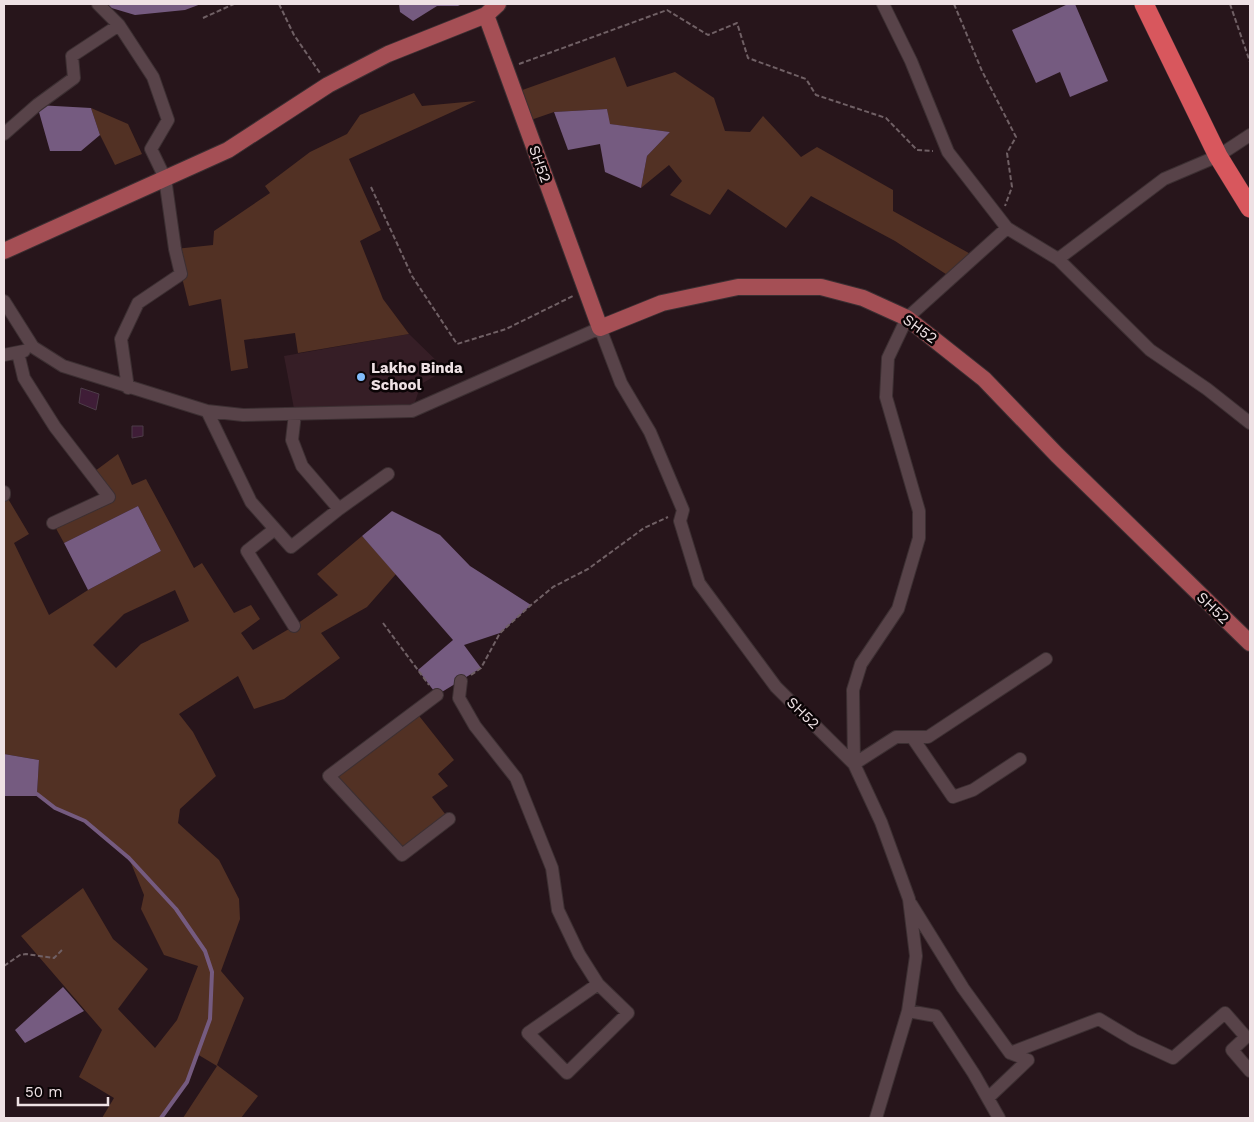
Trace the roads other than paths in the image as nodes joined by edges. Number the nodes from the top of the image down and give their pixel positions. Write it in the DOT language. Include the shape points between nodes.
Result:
graph roads {
  1 [pos="98,4"];
  2 [pos="498,4"];
  3 [pos="883,4"];
  4 [pos="1144,4"];
  5 [pos="486,15"];
  6 [pos="119,25"];
  7 [pos="4,134"];
  8 [pos="1250,135"];
  9 [pos="1218,156"];
  10 [pos="166,178"];
  11 [pos="1250,208"];
  12 [pos="1004,224"];
  13 [pos="4,251"];
  14 [pos="1058,259"];
  15 [pos="4,301"];
  16 [pos="907,318"];
  17 [pos="600,328"];
  18 [pos="33,347"];
  19 [pos="18,354"];
  20 [pos="4,355"];
  21 [pos="128,388"];
  22 [pos="206,412"];
  23 [pos="295,414"];
  24 [pos="1250,423"];
  25 [pos="388,474"];
  26 [pos="339,509"];
  27 [pos="53,523"];
  28 [pos="275,530"];
  29 [pos="294,626"];
  30 [pos="1250,643"];
  31 [pos="1046,660"];
  32 [pos="462,680"];
  33 [pos="437,695"];
  34 [pos="912,737"];
  35 [pos="1020,759"];
  36 [pos="854,764"];
  37 [pos="449,819"];
  38 [pos="909,899"];
  39 [pos="598,984"];
  40 [pos="908,1011"];
  41 [pos="1010,1053"];
  42 [pos="1250,1071"];
  43 [pos="988,1098"];
  44 [pos="876,1118"];
  45 [pos="998,1118"];
  1 -- 6 [label="street"];
  2 -- 5 [label="main road"];
  3 -- 12 [label="street" via="912,61 948,152"];
  4 -- 9 [label="highway"];
  5 -- 10 [label="main road" via="388,54 328,85 228,150"];
  5 -- 17 [label="main road, SH52 / SH52"];
  6 -- 7 [label="street" via="72,56 74,78"];
  6 -- 10 [label="street" via="153,77 168,120 151,149"];
  8 -- 9 [label="street"];
  9 -- 11 [label="highway"];
  9 -- 14 [label="street" via="1164,179"];
  10 -- 13 [label="main road"];
  10 -- 21 [label="street" via="181,274 138,303 125,330 121,339"];
  12 -- 14 [label="street"];
  12 -- 16 [label="street"];
  14 -- 24 [label="street" via="1150,350 1208,389"];
  15 -- 18 [label="street"];
  16 -- 17 [label="main road, SH52 / SH52" via="863,298 821,287 738,287 662,303"];
  16 -- 30 [label="main road, SH52 / SH52" via="984,379"];
  16 -- 36 [label="street" via="888,358 886,397 919,511 919,538 898,609 861,664 853,690"];
  17 -- 23 [label="street" via="412,410"];
  17 -- 36 [label="street, SH52 / SH52" via="621,383 650,432 683,510 680,521 699,583 776,686"];
  18 -- 19 [label="street"];
  18 -- 21 [label="street" via="63,366"];
  19 -- 20 [label="street"];
  19 -- 27 [label="street" via="24,378 55,427 109,497"];
  21 -- 22 [label="street"];
  22 -- 23 [label="street"];
  22 -- 28 [label="street" via="251,502"];
  23 -- 26 [label="street" via="292,440 302,466"];
  25 -- 26 [label="street"];
  26 -- 28 [label="street" via="291,547"];
  28 -- 29 [label="street" via="247,551"];
  31 -- 34 [label="street" via="928,737"];
  32 -- 39 [label="street" via="458,698 475,726 516,778 552,868 558,910"];
  33 -- 37 [label="street" via="329,776 402,855"];
  34 -- 35 [label="street" via="954,797 973,790"];
  34 -- 36 [label="street" via="896,737"];
  36 -- 38 [label="street, SH52 / SH52" via="881,822"];
  38 -- 40 [label="street, SH52 / SH52" via="916,956"];
  38 -- 41 [label="street" via="964,988"];
  39 -- 39 [label="street" via="528,1033 567,1073 628,1012"];
  40 -- 43 [label="street" via="936,1016"];
  40 -- 44 [label="street, SH52 / SH52"];
  41 -- 42 [label="street" via="1099,1019 1173,1058 1224,1013 1246,1037 1232,1050"];
  41 -- 43 [label="street" via="1028,1060"];
  43 -- 45 [label="street"];
}
